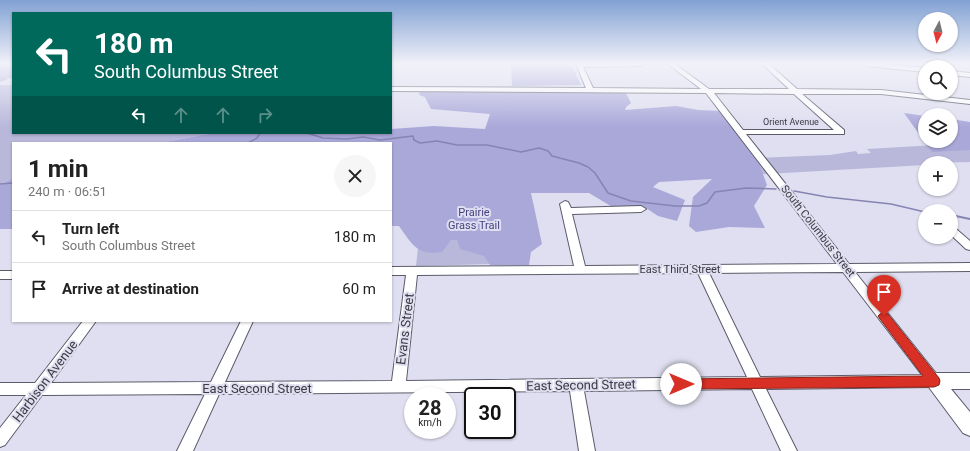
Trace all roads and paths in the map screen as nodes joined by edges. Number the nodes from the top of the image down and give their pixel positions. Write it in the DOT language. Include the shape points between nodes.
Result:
graph roads {
  1 [pos="588,85"];
  2 [pos="700,85"];
  3 [pos="789,85"];
  4 [pos="392,89"];
  5 [pos="590,90"];
  6 [pos="708,91"];
  7 [pos="796,91"];
  8 [pos="970,102"];
  9 [pos="740,132"];
  10 [pos="641,209"];
  11 [pos="958,236"];
  12 [pos="970,247"];
  13 [pos="845,267"];
  14 [pos="970,267"];
  15 [pos="701,268"];
  16 [pos="580,269"];
  17 [pos="412,271"];
  18 [pos="392,272"];
  19 [pos="0,275"];
  20 [pos="12,275"];
  21 [pos="89,322"];
  22 [pos="248,322"];
  23 [pos="934,381"];
  24 [pos="970,381"];
  25 [pos="756,383"];
  26 [pos="576,385"];
  27 [pos="398,387"];
  28 [pos="40,388"];
  29 [pos="215,388"];
  30 [pos="0,389"];
  31 [pos="970,427"];
  32 [pos="0,440"];
  33 [pos="184,451"];
  34 [pos="587,451"];
  35 [pos="789,451"];
  1 -- 5 [label="street"];
  2 -- 6 [label="street, South Columbus Street"];
  3 -- 7 [label="street"];
  4 -- 5 [label="street"];
  5 -- 6 [label="street"];
  6 -- 7 [label="street"];
  6 -- 9 [label="street, South Columbus Street"];
  7 -- 8 [label="street" via="884,92"];
  7 -- 9 [label="street, Orient Avenue" via="841,132"];
  9 -- 13 [label="street, South Columbus Street"];
  10 -- 16 [label="street" via="566,208"];
  11 -- 12 [label="street"];
  13 -- 14 [label="street, East Third Street"];
  13 -- 15 [label="street, East Third Street"];
  13 -- 23 [label="street, South Columbus Street"];
  15 -- 16 [label="street, East Third Street"];
  15 -- 25 [label="street"];
  16 -- 17 [label="street, East Third Street"];
  17 -- 18 [label="street, East Third Street"];
  17 -- 27 [label="street, Evans Street"];
  19 -- 20 [label="street"];
  21 -- 28 [label="street, Harbison Avenue"];
  22 -- 29 [label="street"];
  23 -- 24 [label="main road, East Second Street"];
  23 -- 25 [label="street, East Second Street"];
  23 -- 31 [label="main road, South Columbus Street"];
  25 -- 26 [label="street, East Second Street"];
  25 -- 35 [label="street"];
  26 -- 27 [label="street, East Second Street"];
  26 -- 34 [label="street"];
  27 -- 29 [label="street, East Second Street"];
  28 -- 29 [label="street, East Second Street"];
  28 -- 30 [label="street, East Second Street"];
  28 -- 32 [label="street, Harbison Avenue"];
  29 -- 33 [label="street"];
}
